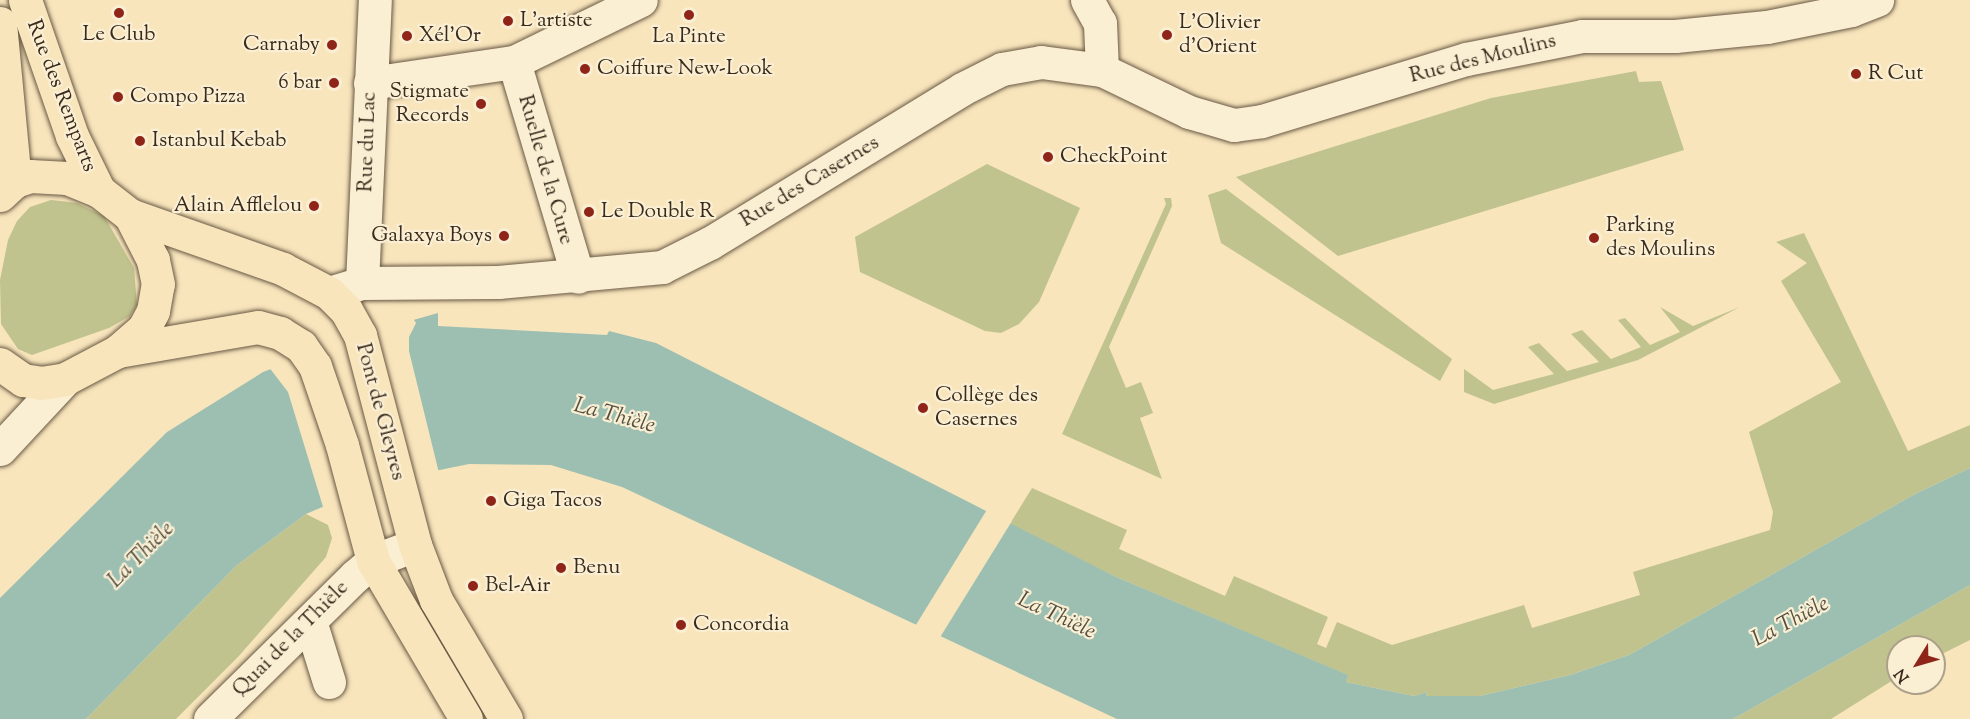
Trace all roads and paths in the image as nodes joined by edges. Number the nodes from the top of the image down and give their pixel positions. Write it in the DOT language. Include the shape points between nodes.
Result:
graph roads {
  1 [pos="25,0"];
  2 [pos="375,0"];
  3 [pos="641,0"];
  4 [pos="1087,0"];
  5 [pos="1877,0"];
  6 [pos="0,23"];
  7 [pos="514,62"];
  8 [pos="1102,70"];
  9 [pos="370,83"];
  10 [pos="5,180"];
  11 [pos="99,191"];
  12 [pos="130,214"];
  13 [pos="578,277"];
  14 [pos="362,284"];
  15 [pos="329,293"];
  16 [pos="118,351"];
  17 [pos="0,364"];
  18 [pos="64,379"];
  19 [pos="0,449"];
  20 [pos="415,545"];
  21 [pos="373,561"];
  22 [pos="310,621"];
  23 [pos="329,682"];
  24 [pos="210,719"];
  25 [pos="466,719"];
  26 [pos="506,719"];
  1 -- 11 [label="main road, Rue des Remparts" via="72,136"];
  2 -- 9 [label="street, Rue du Lac"];
  3 -- 7 [label="street"];
  4 -- 8 [label="street" via="1100,22"];
  5 -- 8 [label="street, Rue des Moulins" via="1851,10 1767,27 1675,36 1582,36 1466,59 1262,122 1234,124 1189,112"];
  6 -- 10 [label="main road, Rue des Remparts"];
  7 -- 9 [label="street"];
  7 -- 13 [label="street, Ruelle de la Cure"];
  8 -- 13 [label="street, Rue des Casernes" via="1041,62 1002,69 962,89 710,243 662,267"];
  9 -- 14 [label="street, Rue du Lac"];
  10 -- 11 [label="main road" via="67,178"];
  11 -- 12 [label="main road"];
  12 -- 15 [label="main road" via="283,269"];
  12 -- 16 [label="main road" via="153,260 158,284 153,311 144,328"];
  13 -- 14 [label="street, Rue des Casernes"];
  14 -- 15 [label="street, Rue des Casernes"];
  15 -- 20 [label="main road, Pont de Gleyres" via="357,328"];
  16 -- 18 [label="main road"];
  16 -- 21 [label="main road" via="258,327 280,333 301,346 315,366"];
  17 -- 18 [label="main road" via="23,380"];
  18 -- 19 [label="street"];
  20 -- 21 [label="street"];
  20 -- 26 [label="main road, Pont de Gleyres" via="436,600"];
  21 -- 22 [label="street, Quai de la Thièle"];
  21 -- 25 [label="main road"];
  22 -- 23 [label="street"];
  22 -- 24 [label="street, Quai de la Thièle"];
}
